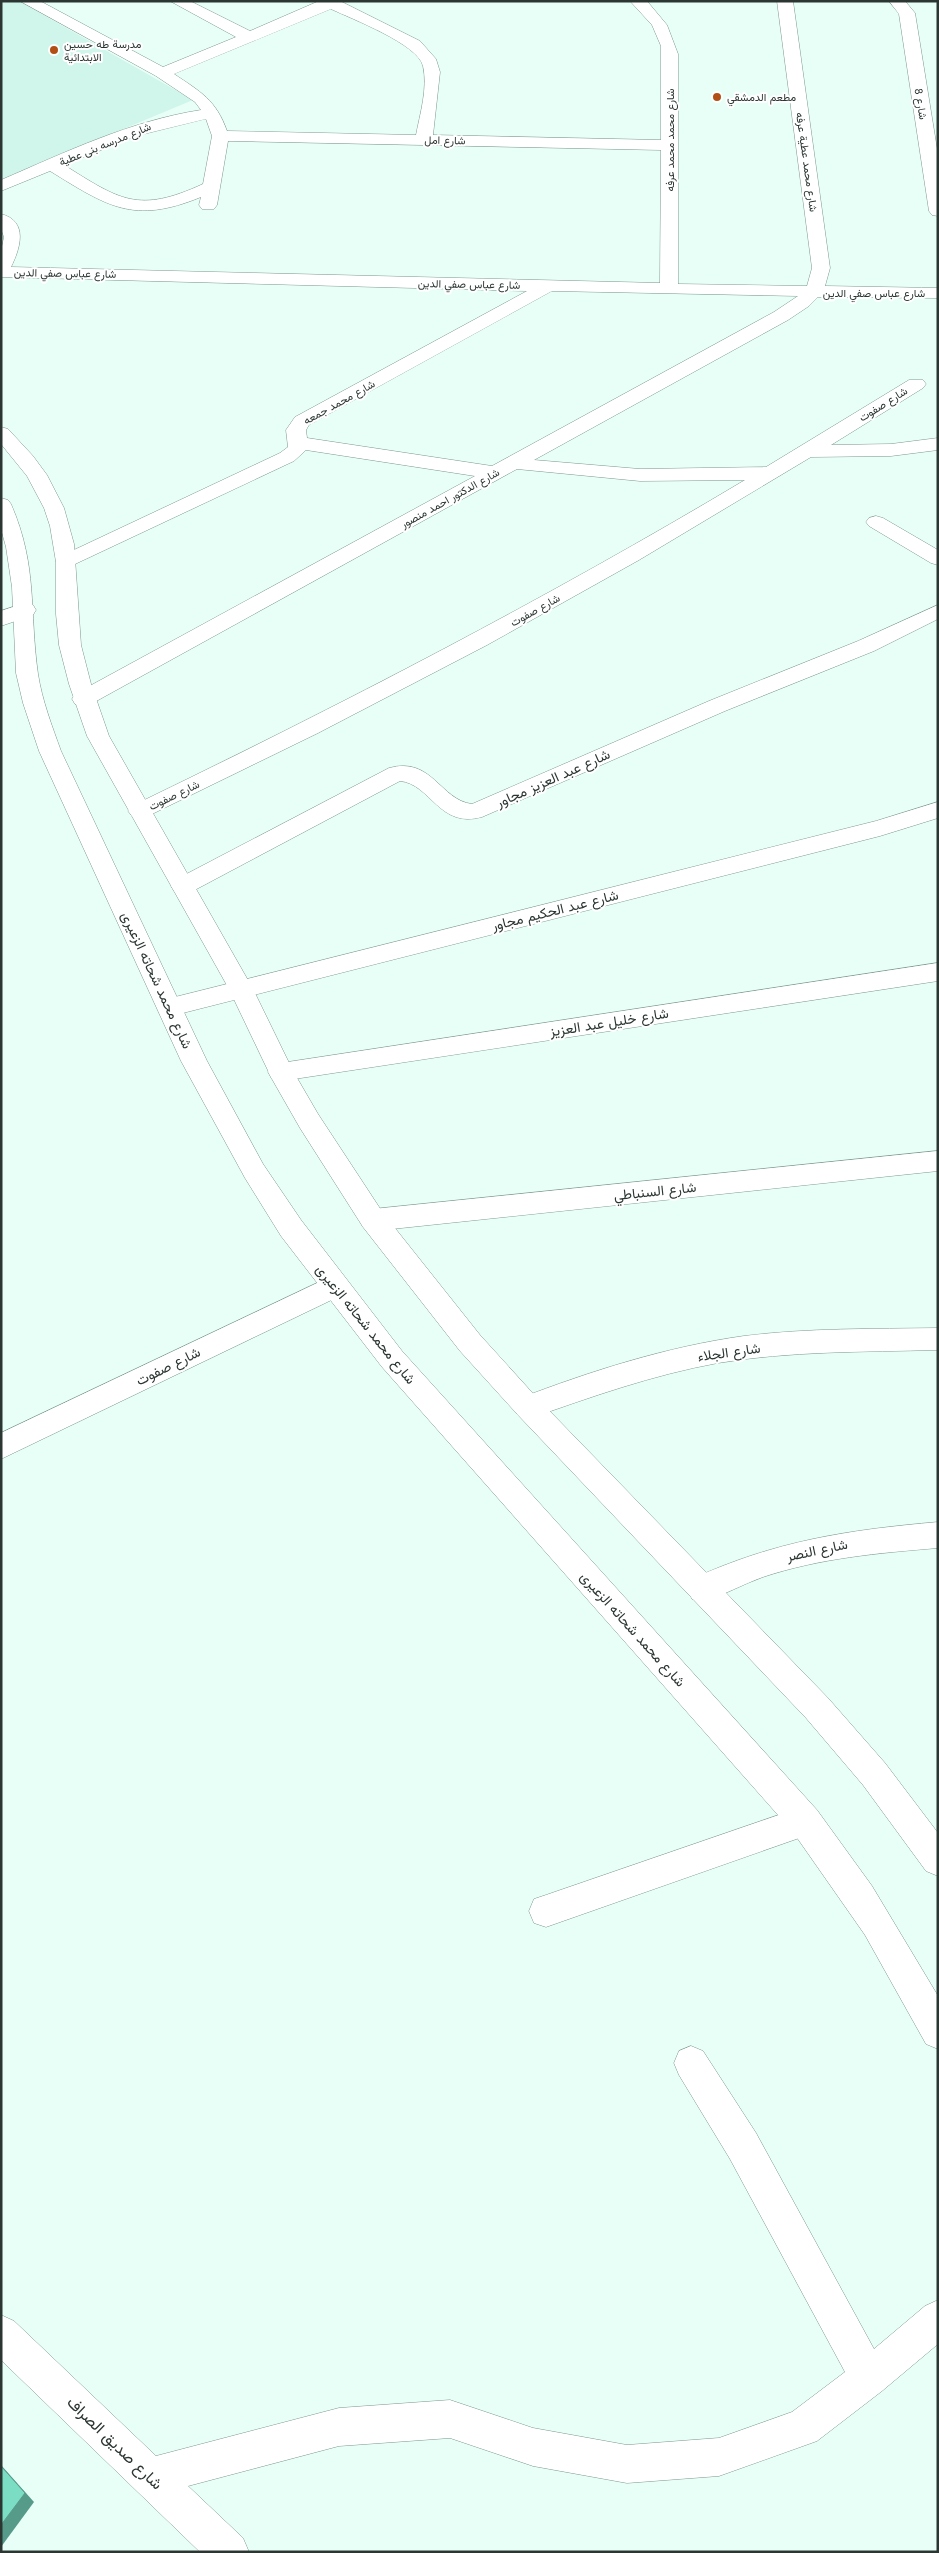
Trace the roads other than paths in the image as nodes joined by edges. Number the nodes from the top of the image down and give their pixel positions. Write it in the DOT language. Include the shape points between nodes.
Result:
graph roads {
  1 [pos="60,1"];
  2 [pos="178,1"];
  3 [pos="638,1"];
  4 [pos="785,1"];
  5 [pos="897,1"];
  6 [pos="329,2"];
  7 [pos="35,5"];
  8 [pos="249,37"];
  9 [pos="162,73"];
  10 [pos="212,113"];
  11 [pos="220,136"];
  12 [pos="424,140"];
  13 [pos="670,145"];
  14 [pos="933,147"];
  15 [pos="53,165"];
  16 [pos="1,186"];
  17 [pos="212,186"];
  18 [pos="208,205"];
  19 [pos="938,211"];
  20 [pos="1,219"];
  21 [pos="1,270"];
  22 [pos="550,286"];
  23 [pos="669,289"];
  24 [pos="814,292"];
  25 [pos="938,293"];
  26 [pos="916,384"];
  27 [pos="1,434"];
  28 [pos="300,443"];
  29 [pos="938,444"];
  30 [pos="807,451"];
  31 [pos="505,468"];
  32 [pos="772,473"];
  33 [pos="1,504"];
  34 [pos="876,522"];
  35 [pos="938,558"];
  36 [pos="66,561"];
  37 [pos="938,611"];
  38 [pos="13,614"];
  39 [pos="83,699"];
  40 [pos="938,810"];
  41 [pos="140,811"];
  42 [pos="183,886"];
  43 [pos="938,972"];
  44 [pos="242,989"];
  45 [pos="171,1007"];
  46 [pos="281,1072"];
  47 [pos="938,1161"];
  48 [pos="373,1220"];
  49 [pos="334,1286"];
  50 [pos="938,1339"];
  51 [pos="528,1407"];
  52 [pos="1,1447"];
  53 [pos="938,1534"];
  54 [pos="703,1588"];
  55 [pos="805,1821"];
  56 [pos="935,1849"];
  57 [pos="546,1911"];
  58 [pos="930,1997"];
  59 [pos="938,2032"];
  60 [pos="691,2063"];
  61 [pos="938,2319"];
  62 [pos="1,2334"];
  63 [pos="869,2378"];
  64 [pos="150,2477"];
  65 [pos="229,2552"];
  1 -- 7 [label="street"];
  2 -- 8 [label="street"];
  3 -- 13 [label="street, شارع محمد محمد عرفه" via="662,26 668,40"];
  4 -- 24 [label="street, شارع محمد عطية عرفه" via="821,268"];
  5 -- 14 [label="street, شارع 8" via="907,13"];
  6 -- 8 [label="street"];
  6 -- 12 [label="street" via="414,44 426,55 432,73"];
  7 -- 9 [label="street"];
  8 -- 9 [label="street"];
  9 -- 10 [label="street" via="201,99"];
  10 -- 11 [label="street"];
  10 -- 15 [label="street, شارع مدرسه بنى عطية" via="171,119 137,129"];
  11 -- 12 [label="street, شارع امل"];
  11 -- 17 [label="street"];
  12 -- 13 [label="street, شارع امل"];
  13 -- 23 [label="street, شارع محمد محمد عرفه"];
  14 -- 19 [label="street, شارع 8"];
  15 -- 16 [label="street, شارع مدرسه بنى عطية"];
  15 -- 17 [label="street" via="104,197 132,205 173,201"];
  17 -- 18 [label="street"];
  20 -- 21 [label="street" via="13,232 14,239"];
  21 -- 22 [label="street, شارع عباس صفي الدين"];
  22 -- 23 [label="street, شارع عباس صفي الدين"];
  22 -- 28 [label="street, شارع محمد جمعه" via="302,421 296,430"];
  23 -- 24 [label="street, شارع عباس صفي الدين"];
  24 -- 25 [label="street, شارع عباس صفي الدين"];
  24 -- 31 [label="street, شارع الدكتور احمد منصور" via="781,316"];
  26 -- 30 [label="street, شارع صفوت"];
  27 -- 36 [label="street" via="32,467 50,496 61,528"];
  28 -- 31 [label="street" via="380,457"];
  28 -- 36 [label="street, شارع محمد جمعه" via="287,457"];
  29 -- 30 [label="street" via="891,450"];
  30 -- 32 [label="street, شارع صفوت"];
  31 -- 32 [label="street" via="668,477"];
  31 -- 39 [label="street, شارع الدكتور احمد منصور"];
  32 -- 41 [label="street, شارع صفوت" via="491,634 270,749"];
  33 -- 38 [label="street, شارع محمد شحاته الزعيرى" via="18,545 22,572"];
  34 -- 35 [label="street"];
  36 -- 39 [label="street" via="68,628"];
  37 -- 42 [label="street, شارع عبد العزيز مجاور" via="866,646 717,706 474,812 455,809 416,775 396,774"];
  38 -- 45 [label="street, شارع محمد شحاته الزعيرى" via="24,638 27,675 47,743"];
  39 -- 41 [label="street" via="98,736"];
  40 -- 44 [label="street, شارع عبد الحكيم مجاور"];
  41 -- 42 [label="street"];
  42 -- 44 [label="street"];
  43 -- 46 [label="street, شارع خليل عبد العزيز"];
  44 -- 45 [label="street, شارع عبد الحكيم مجاور"];
  44 -- 46 [label="street"];
  45 -- 49 [label="street, شارع محمد شحاته الزعيرى" via="194,1061 249,1163"];
  46 -- 48 [label="street" via="308,1121"];
  47 -- 48 [label="street, شارع السنباطي"];
  48 -- 51 [label="street" via="470,1343"];
  49 -- 52 [label="street, شارع صفوت"];
  49 -- 55 [label="street, شارع محمد شحاته الزعيرى" via="458,1434"];
  50 -- 51 [label="street, شارع الجلاء" via="786,1344 718,1351 586,1385"];
  51 -- 54 [label="street"];
  53 -- 54 [label="street, شارع النصر" via="841,1543 787,1555 736,1572"];
  54 -- 56 [label="street" via="817,1708"];
  55 -- 57 [label="street"];
  55 -- 58 [label="street, شارع محمد شحاته الزعيرى"];
  58 -- 59 [label="street, شارع محمد شحاته الزعيرى"];
  60 -- 63 [label="street" via="743,2146"];
  61 -- 63 [label="street"];
  62 -- 64 [label="street, شارع صديق الصراف"];
  63 -- 64 [label="street" via="803,2428 719,2458 627,2464 533,2447 450,2419 339,2427"];
  64 -- 65 [label="street, شارع صديق الصراف"];
}
